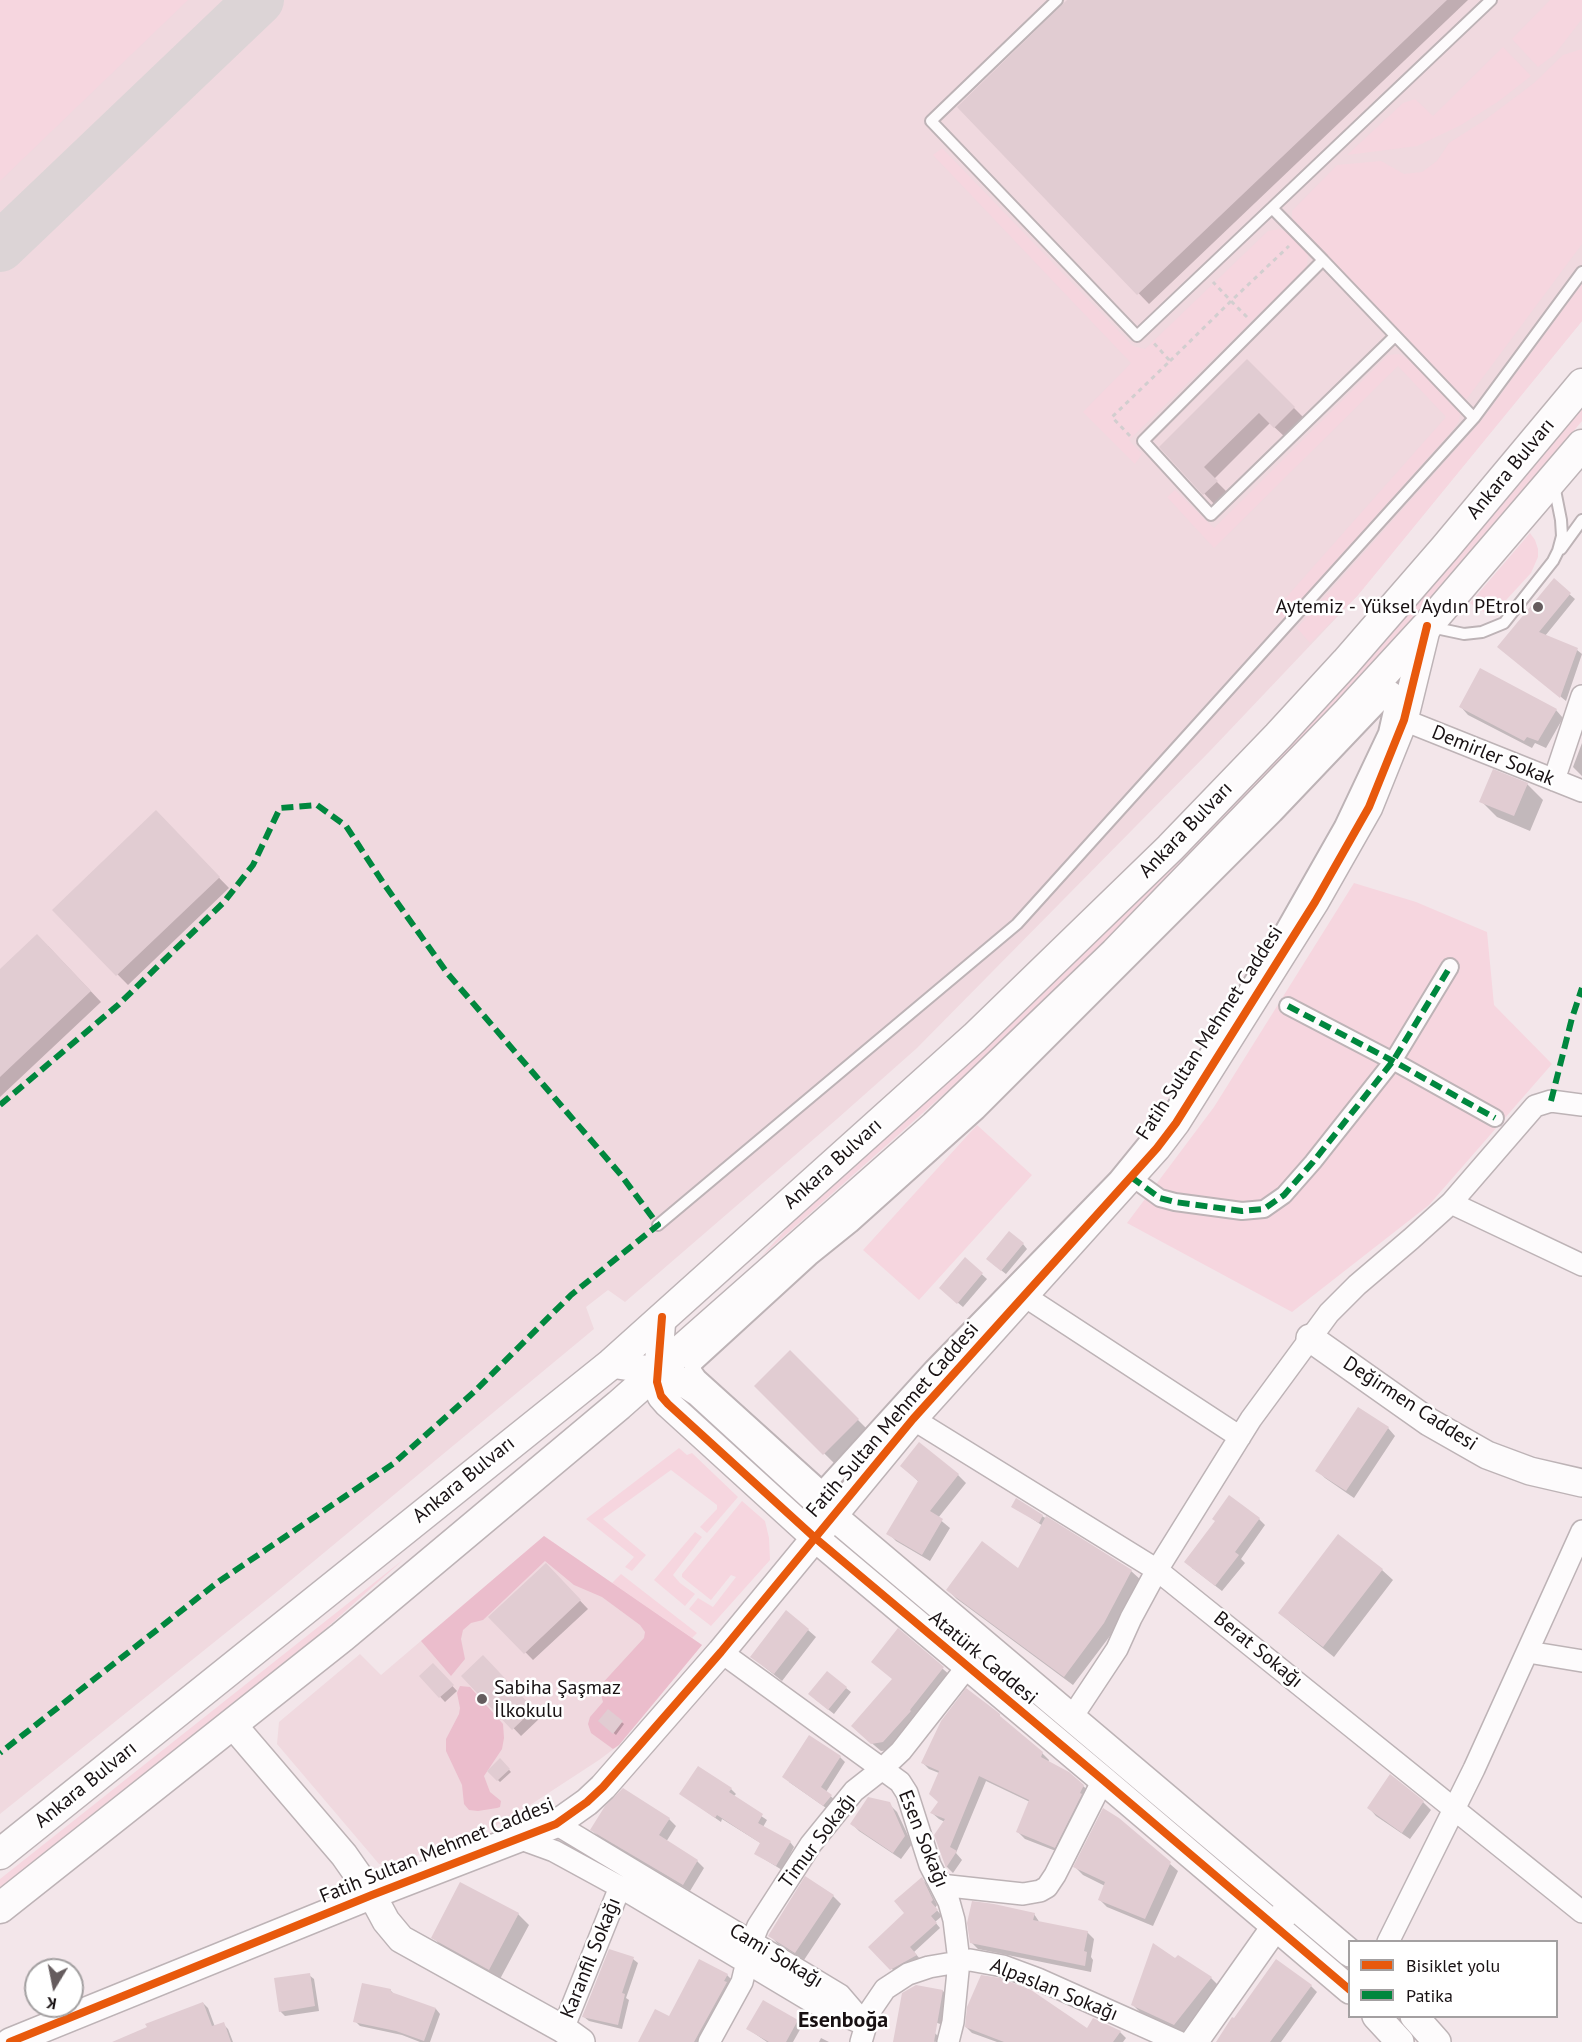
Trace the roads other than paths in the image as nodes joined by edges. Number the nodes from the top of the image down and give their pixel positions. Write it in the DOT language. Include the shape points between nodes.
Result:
graph roads {
  1 [pos="1057,0"];
  2 [pos="1491,0"];
  3 [pos="1272,208"];
  4 [pos="1323,260"];
  5 [pos="1582,272"];
  6 [pos="1395,336"];
  7 [pos="1582,384"];
  8 [pos="1474,418"];
  9 [pos="1582,445"];
  10 [pos="1553,478"];
  11 [pos="1582,520"];
  12 [pos="1553,561"];
  13 [pos="1427,626"];
  14 [pos="1582,696"];
  15 [pos="1404,720"];
  16 [pos="1554,780"];
  17 [pos="1582,791"];
  18 [pos="1450,967"];
  19 [pos="1288,1006"];
  20 [pos="1393,1061"];
  21 [pos="1582,1105"];
  22 [pos="1495,1118"];
  23 [pos="1131,1177"];
  24 [pos="1451,1203"];
  25 [pos="658,1225"];
  26 [pos="1582,1265"];
  27 [pos="1023,1295"];
  28 [pos="662,1317"];
  29 [pos="1310,1338"];
  30 [pos="610,1364"];
  31 [pos="933,1368"];
  32 [pos="657,1371"];
  33 [pos="913,1419"];
  34 [pos="1240,1437"];
  35 [pos="1582,1483"];
  36 [pos="832,1515"];
  37 [pos="1582,1531"];
  38 [pos="814,1537"];
  39 [pos="1157,1570"];
  40 [pos="721,1652"];
  41 [pos="1528,1652"];
  42 [pos="1582,1661"];
  43 [pos="967,1667"];
  44 [pos="1072,1717"];
  45 [pos="232,1724"];
  46 [pos="882,1769"];
  47 [pos="1103,1780"];
  48 [pos="1454,1807"];
  49 [pos="556,1824"];
  50 [pos="521,1839"];
  51 [pos="0,1854"];
  52 [pos="940,1885"];
  53 [pos="620,1887"];
  54 [pos="372,1895"];
  55 [pos="1292,1904"];
  56 [pos="0,1908"];
  57 [pos="1582,1912"];
  58 [pos="1275,1926"];
  59 [pos="1388,1940"];
  60 [pos="752,1941"];
  61 [pos="1348,1951"];
  62 [pos="959,1961"];
  63 [pos="747,1962"];
  64 [pos="1348,1988"];
  65 [pos="1378,2018"];
  66 [pos="1416,2018"];
  67 [pos="864,2034"];
  68 [pos="572,2036"];
  69 [pos="10,2042"];
  70 [pos="709,2042"];
  71 [pos="948,2042"];
  72 [pos="1179,2042"];
  73 [pos="1194,2042"];
  74 [pos="1400,2042"];
  75 [pos="1437,2042"];
  1 -- 3 [label="lane" via="932,121 1137,336"];
  2 -- 3 [label="lane"];
  3 -- 4 [label="lane"];
  4 -- 6 [label="lane"];
  4 -- 6 [label="lane" via="1143,441 1211,515"];
  5 -- 8 [label="lane"];
  6 -- 8 [label="lane"];
  7 -- 28 [label="main road, Ankara Bulvarı" via="1346,662 1170,848 975,1037"];
  8 -- 25 [label="lane" via="1017,924"];
  9 -- 10 [label="main road, Ankara Bulvarı"];
  10 -- 12 [label="lane" via="1562,536"];
  10 -- 13 [label="main road, Ankara Bulvarı"];
  11 -- 12 [label="lane"];
  12 -- 13 [label="lane" via="1496,628 1464,634"];
  13 -- 15 [label="street, Fatih Sultan Mehmet Caddesi"];
  13 -- 32 [label="main road, Ankara Bulvarı" via="1107,962 935,1126"];
  14 -- 16 [label="street"];
  15 -- 16 [label="street, Demirler Sokak"];
  15 -- 23 [label="street, Fatih Sultan Mehmet Caddesi" via="1369,807 1315,902 1176,1123"];
  16 -- 17 [label="street, Demirler Sokak"];
  18 -- 20 [label="street"];
  19 -- 20 [label="street"];
  20 -- 22 [label="street"];
  20 -- 23 [label="street" via="1314,1162 1284,1195 1264,1209 1242,1211 1175,1202 1160,1198"];
  21 -- 24 [label="street" via="1551,1101 1535,1106"];
  23 -- 27 [label="street, Fatih Sultan Mehmet Caddesi"];
  24 -- 26 [label="street"];
  24 -- 29 [label="street" via="1357,1284"];
  27 -- 33 [label="street, Fatih Sultan Mehmet Caddesi"];
  27 -- 34 [label="street"];
  28 -- 30 [label="main road, Ankara Bulvarı"];
  28 -- 32 [label="street, Atatürk Caddesi"];
  29 -- 34 [label="street"];
  29 -- 35 [label="street, Değirmen Caddesi" via="1429,1422 1487,1455 1530,1471"];
  30 -- 32 [label="street, Atatürk Caddesi"];
  30 -- 51 [label="main road, Ankara Bulvarı"];
  31 -- 31 [label="street" via="822,1490 698,1378 693,1364 977,1111 1274,814 1392,690 1396,693 1387,733 1343,826 1174,1109 1117,1179"];
  32 -- 36 [label="street, Atatürk Caddesi" via="699,1393"];
  32 -- 38 [label="street, Atatürk Caddesi" via="659,1389 668,1404"];
  32 -- 45 [label="main road, Ankara Bulvarı" via="342,1637"];
  33 -- 36 [label="street, Fatih Sultan Mehmet Caddesi"];
  33 -- 39 [label="street, Berat Sokağı"];
  34 -- 39 [label="street"];
  36 -- 38 [label="street, Fatih Sultan Mehmet Caddesi"];
  36 -- 44 [label="street, Atatürk Caddesi"];
  37 -- 41 [label="street"];
  38 -- 40 [label="street, Fatih Sultan Mehmet Caddesi"];
  38 -- 43 [label="street, Atatürk Caddesi"];
  39 -- 44 [label="street" via="1117,1649"];
  39 -- 48 [label="street, Berat Sokağı"];
  40 -- 46 [label="street, Esen Sokağı"];
  40 -- 49 [label="street, Fatih Sultan Mehmet Caddesi" via="618,1771 587,1802"];
  41 -- 42 [label="street"];
  41 -- 48 [label="street"];
  43 -- 46 [label="street, Timur Sokağı" via="901,1751"];
  43 -- 47 [label="street, Atatürk Caddesi"];
  44 -- 55 [label="street, Atatürk Caddesi"];
  45 -- 54 [label="street" via="344,1855"];
  45 -- 56 [label="main road, Ankara Bulvarı"];
  46 -- 52 [label="street, Esen Sokağı" via="900,1782 907,1793"];
  46 -- 60 [label="street, Timur Sokağı" via="854,1791 811,1844 772,1902"];
  47 -- 52 [label="street" via="1047,1887 1023,1894"];
  47 -- 58 [label="street, Atatürk Caddesi"];
  48 -- 57 [label="street, Berat Sokağı"];
  48 -- 59 [label="street"];
  49 -- 50 [label="street, Fatih Sultan Mehmet Caddesi"];
  49 -- 60 [label="street, Cami Sokağı"];
  50 -- 53 [label="street, Cami Sokağı" via="554,1851"];
  50 -- 54 [label="street, Fatih Sultan Mehmet Caddesi"];
  52 -- 62 [label="street, Esen Sokağı" via="954,1920"];
  53 -- 63 [label="street, Cami Sokağı"];
  53 -- 68 [label="street, Karanfil Sokağı"];
  54 -- 68 [label="street" via="386,1922 401,1939"];
  54 -- 69 [label="street, Fatih Sultan Mehmet Caddesi"];
  55 -- 58 [label="street"];
  55 -- 61 [label="street, Atatürk Caddesi"];
  58 -- 64 [label="street, Atatürk Caddesi"];
  58 -- 73 [label="street"];
  60 -- 63 [label="street, Timur Sokağı"];
  60 -- 67 [label="street, Cami Sokağı" via="840,1995"];
  62 -- 67 [label="street, Alpaslan Sokağı" via="895,1980 877,2000"];
  62 -- 71 [label="street, Esen Sokağı"];
  62 -- 72 [label="street, Alpaslan Sokağı" via="982,1960 1003,1966"];
  63 -- 67 [label="street, Cami Sokağı"];
  63 -- 70 [label="street, Timur Sokağı" via="742,1982"];
  65 -- 74 [label="street"];
  66 -- 75 [label="street"];
}
